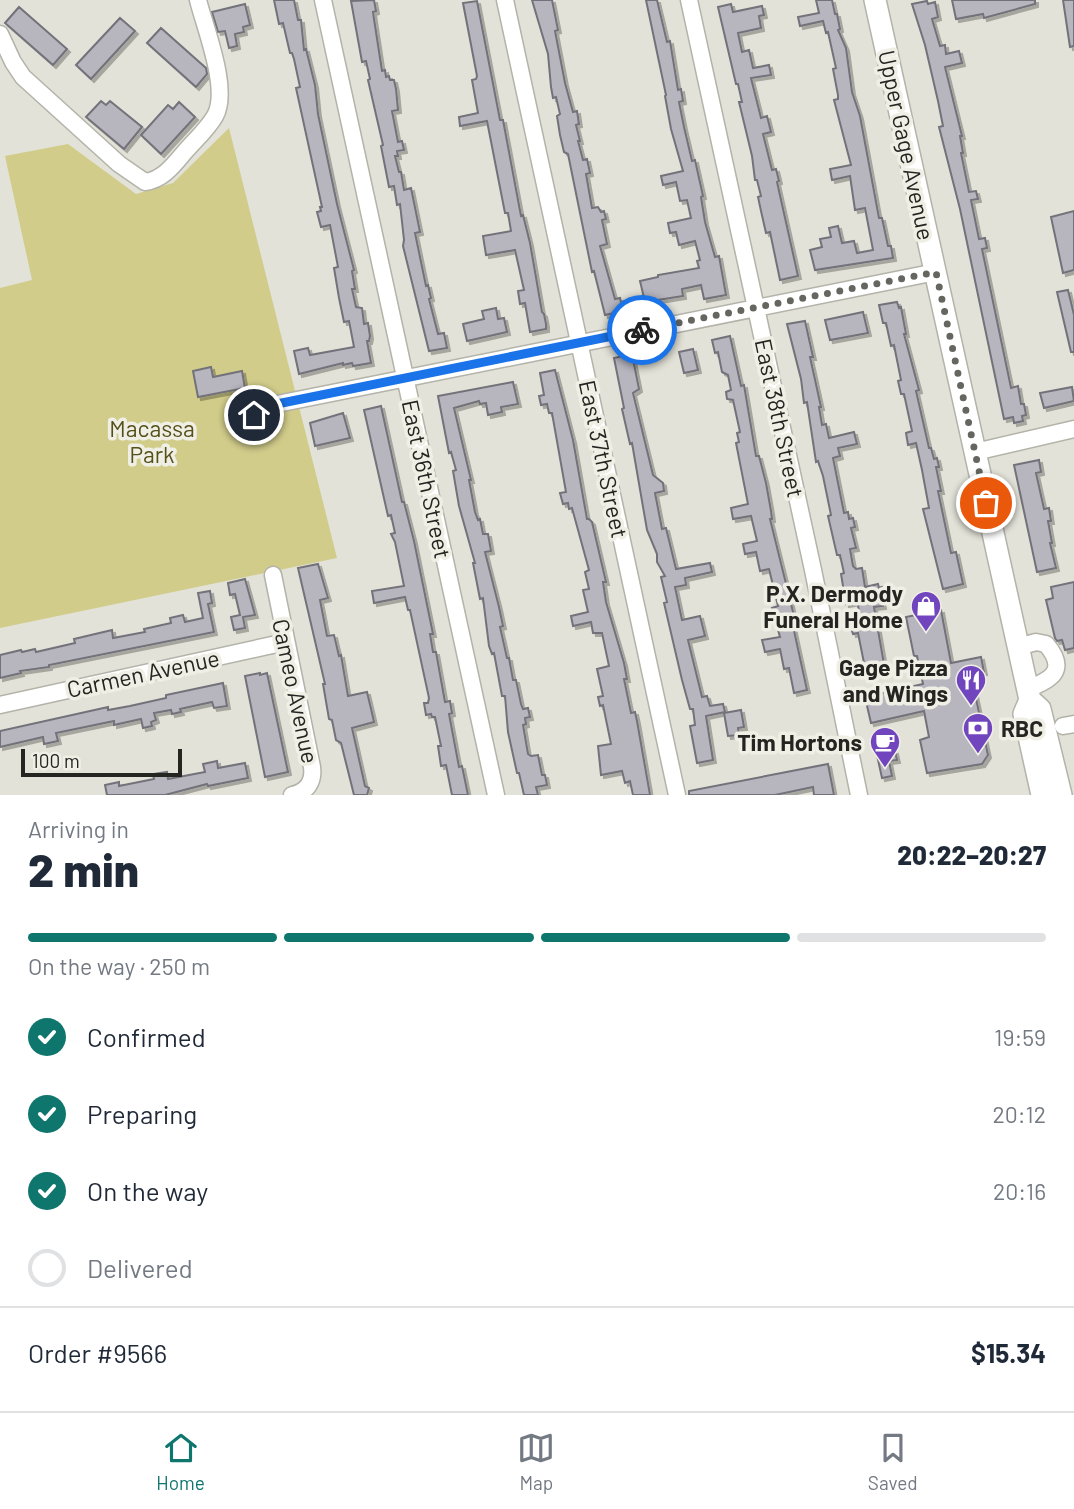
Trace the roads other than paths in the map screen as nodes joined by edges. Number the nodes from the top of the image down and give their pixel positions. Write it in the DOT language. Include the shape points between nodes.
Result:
graph roads {
  1 [pos="198,0"];
  2 [pos="323,0"];
  3 [pos="505,0"];
  4 [pos="689,0"];
  5 [pos="875,0"];
  6 [pos="0,34"];
  7 [pos="936,272"];
  8 [pos="756,307"];
  9 [pos="579,342"];
  10 [pos="405,377"];
  11 [pos="254,415"];
  12 [pos="1074,429"];
  13 [pos="975,452"];
  14 [pos="272,575"];
  15 [pos="286,642"];
  16 [pos="1018,647"];
  17 [pos="1028,695"];
  18 [pos="0,705"];
  19 [pos="1051,792"];
  20 [pos="292,795"];
  21 [pos="496,795"];
  22 [pos="677,795"];
  23 [pos="859,795"];
  1 -- 6 [label="street" via="220,100 216,116 154,181 145,182 119,164 35,89 13,62"];
  2 -- 10 [label="street, East 36th Street"];
  3 -- 9 [label="street, East 37th Street"];
  4 -- 8 [label="street, East 38th Street"];
  5 -- 7 [label="main road, Upper Gage Avenue"];
  7 -- 8 [label="street"];
  7 -- 13 [label="main road, Upper Gage Avenue"];
  8 -- 9 [label="street"];
  8 -- 23 [label="street, East 38th Street"];
  9 -- 10 [label="street"];
  9 -- 22 [label="street, East 37th Street"];
  10 -- 11 [label="street" via="272,405"];
  10 -- 21 [label="street, East 36th Street"];
  12 -- 13 [label="street"];
  13 -- 16 [label="main road, Upper Gage Avenue"];
  14 -- 15 [label="street, Cameo Avenue"];
  15 -- 18 [label="street, Carmen Avenue"];
  15 -- 20 [label="street, Cameo Avenue" via="313,778 308,788"];
  16 -- 17 [label="main road, Upper Gage Avenue"];
  16 -- 17 [label="street" via="1046,644 1056,665 1055,674"];
  17 -- 19 [label="main road, Upper Gage Avenue" via="1040,709"];
}
